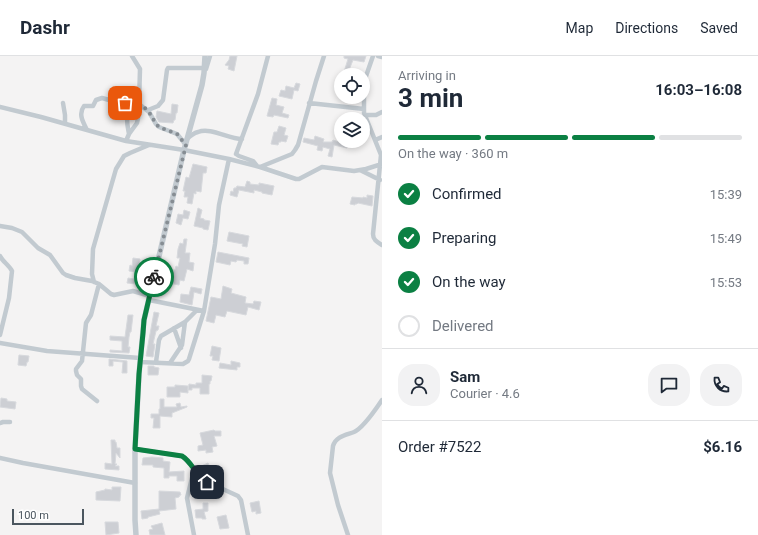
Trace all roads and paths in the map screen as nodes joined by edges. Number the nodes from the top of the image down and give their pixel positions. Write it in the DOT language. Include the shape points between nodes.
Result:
graph roads {
  1 [pos="132,56"];
  2 [pos="205,56"];
  3 [pos="210,56"];
  4 [pos="268,56"];
  5 [pos="324,56"];
  6 [pos="373,56"];
  7 [pos="378,56"];
  8 [pos="382,57"];
  9 [pos="204,71"];
  10 [pos="63,103"];
  11 [pos="309,103"];
  12 [pos="0,107"];
  13 [pos="139,107"];
  14 [pos="364,109"];
  15 [pos="148,110"];
  16 [pos="364,112"];
  17 [pos="382,112"];
  18 [pos="370,115"];
  19 [pos="65,123"];
  20 [pos="370,128"];
  21 [pos="87,130"];
  22 [pos="129,134"];
  23 [pos="382,137"];
  24 [pos="242,139"];
  25 [pos="375,140"];
  26 [pos="126,141"];
  27 [pos="151,145"];
  28 [pos="186,145"];
  29 [pos="229,159"];
  30 [pos="381,165"];
  31 [pos="258,166"];
  32 [pos="360,170"];
  33 [pos="381,180"];
  34 [pos="0,226"];
  35 [pos="382,245"];
  36 [pos="0,256"];
  37 [pos="97,283"];
  38 [pos="149,298"];
  39 [pos="197,310"];
  40 [pos="204,311"];
  41 [pos="185,322"];
  42 [pos="174,328"];
  43 [pos="0,336"];
  44 [pos="0,343"];
  45 [pos="181,348"];
  46 [pos="83,354"];
  47 [pos="140,360"];
  48 [pos="156,362"];
  49 [pos="170,363"];
  50 [pos="382,400"];
  51 [pos="97,401"];
  52 [pos="10,422"];
  53 [pos="0,423"];
  54 [pos="135,449"];
  55 [pos="0,458"];
  56 [pos="194,470"];
  57 [pos="135,483"];
  58 [pos="136,535"];
  59 [pos="194,535"];
  60 [pos="248,535"];
  61 [pos="348,535"];
  1 -- 13 [label="street" via="140,69"];
  2 -- 9 [label="street"];
  3 -- 9 [label="street"];
  4 -- 24 [label="street"];
  5 -- 11 [label="street"];
  6 -- 14 [label="street" via="364,83"];
  7 -- 8 [label="street"];
  9 -- 15 [label="street" via="168,68 163,100 158,106"];
  9 -- 28 [label="street"];
  10 -- 19 [label="street"];
  11 -- 14 [label="street"];
  11 -- 31 [label="street" via="295,150 289,156"];
  12 -- 19 [label="street"];
  13 -- 15 [label="street"];
  13 -- 21 [label="street" via="102,98 96,100 93,106 84,106 82,109 81,118"];
  13 -- 22 [label="street" via="137,123"];
  13 -- 22 [label="street" via="128,116"];
  14 -- 16 [label="street"];
  15 -- 28 [label="street" via="159,127 177,134"];
  17 -- 18 [label="street"];
  19 -- 21 [label="street"];
  20 -- 25 [label="street"];
  21 -- 26 [label="street"];
  22 -- 26 [label="street"];
  23 -- 25 [label="street"];
  24 -- 28 [label="street" via="199,131"];
  24 -- 31 [label="street" via="237,155 252,160"];
  25 -- 30 [label="street" via="381,155"];
  26 -- 27 [label="street"];
  27 -- 28 [label="street"];
  27 -- 37 [label="street" via="124,156 116,169 93,249 92,274"];
  28 -- 29 [label="street"];
  28 -- 38 [label="street"];
  29 -- 31 [label="street"];
  29 -- 40 [label="street" via="218,205 215,244"];
  30 -- 32 [label="street"];
  30 -- 33 [label="street"];
  31 -- 32 [label="street" via="296,179 322,167"];
  32 -- 33 [label="street"];
  33 -- 35 [label="street" via="373,237"];
  34 -- 37 [label="street" via="22,232 38,248 50,255 66,275"];
  36 -- 43 [label="street" via="12,272"];
  37 -- 38 [label="street" via="114,295 133,291"];
  37 -- 46 [label="street" via="91,315 86,323"];
  38 -- 39 [label="street"];
  38 -- 47 [label="street"];
  39 -- 40 [label="street"];
  39 -- 41 [label="street"];
  40 -- 49 [label="street" via="188,361 183,364"];
  41 -- 42 [label="street"];
  41 -- 45 [label="street"];
  42 -- 45 [label="street"];
  42 -- 48 [label="street" via="161,336"];
  44 -- 46 [label="street"];
  45 -- 49 [label="street"];
  46 -- 47 [label="street"];
  46 -- 51 [label="street" via="76,373 81,379 82,389"];
  47 -- 48 [label="street"];
  47 -- 54 [label="street"];
  48 -- 49 [label="street"];
  50 -- 61 [label="street" via="354,432 345,434 334,442 330,473"];
  52 -- 53 [label="street"];
  54 -- 56 [label="street" via="182,456"];
  54 -- 57 [label="street"];
  55 -- 57 [label="street"];
  56 -- 59 [label="street" via="187,498"];
  56 -- 60 [label="street" via="205,481 239,497"];
  57 -- 58 [label="street"];
}
